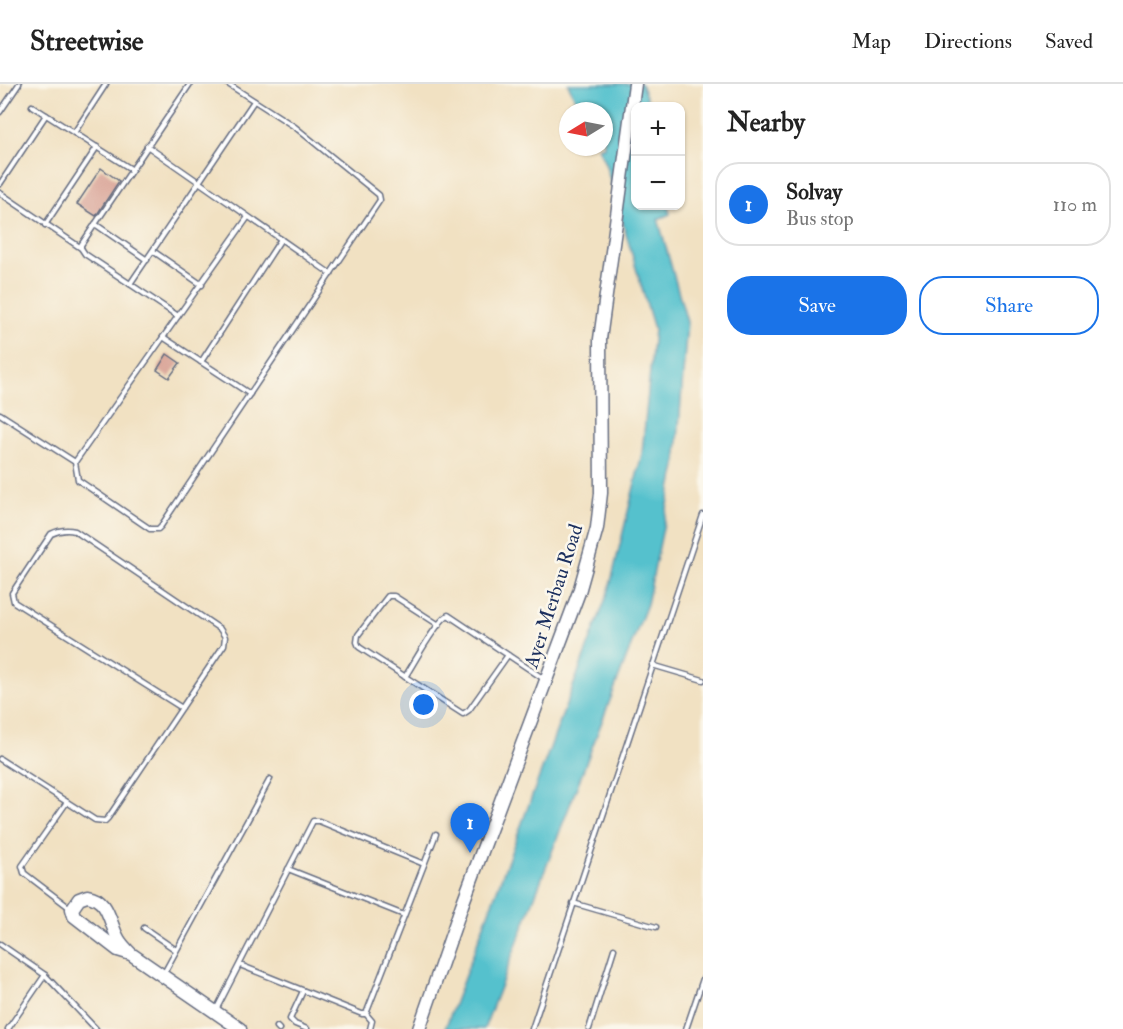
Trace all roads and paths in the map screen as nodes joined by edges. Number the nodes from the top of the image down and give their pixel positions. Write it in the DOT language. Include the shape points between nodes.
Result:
graph roads {
  1 [pos="19,84"];
  2 [pos="106,84"];
  3 [pos="190,84"];
  4 [pos="228,84"];
  5 [pos="636,84"];
  6 [pos="254,101"];
  7 [pos="32,106"];
  8 [pos="0,112"];
  9 [pos="47,115"];
  10 [pos="74,133"];
  11 [pos="147,146"];
  12 [pos="97,147"];
  13 [pos="131,170"];
  14 [pos="199,183"];
  15 [pos="0,184"];
  16 [pos="0,193"];
  17 [pos="248,217"];
  18 [pos="95,224"];
  19 [pos="45,225"];
  20 [pos="281,239"];
  21 [pos="81,248"];
  22 [pos="153,251"];
  23 [pos="147,260"];
  24 [pos="331,274"];
  25 [pos="130,284"];
  26 [pos="202,285"];
  27 [pos="178,316"];
  28 [pos="163,338"];
  29 [pos="201,362"];
  30 [pos="250,394"];
  31 [pos="0,414"];
  32 [pos="75,462"];
  33 [pos="703,515"];
  34 [pos="439,625"];
  35 [pos="508,654"];
  36 [pos="652,665"];
  37 [pos="405,677"];
  38 [pos="703,680"];
  39 [pos="546,681"];
  40 [pos="182,708"];
  41 [pos="0,759"];
  42 [pos="270,779"];
  43 [pos="67,802"];
  44 [pos="436,834"];
  45 [pos="424,864"];
  46 [pos="288,869"];
  47 [pos="573,903"];
  48 [pos="72,909"];
  49 [pos="404,915"];
  50 [pos="656,927"];
  51 [pos="144,928"];
  52 [pos="0,944"];
  53 [pos="614,949"];
  54 [pos="176,950"];
  55 [pos="131,954"];
  56 [pos="240,966"];
  57 [pos="45,975"];
  58 [pos="162,975"];
  59 [pos="703,981"];
  60 [pos="303,991"];
  61 [pos="215,1011"];
  62 [pos="366,1014"];
  63 [pos="8,1029"];
  64 [pos="96,1029"];
  65 [pos="240,1029"];
  66 [pos="307,1029"];
  67 [pos="370,1029"];
  68 [pos="419,1029"];
  69 [pos="532,1029"];
  70 [pos="589,1029"];
  71 [pos="686,1029"];
  1 -- 8 [label="lane"];
  2 -- 10 [label="lane"];
  3 -- 11 [label="lane"];
  4 -- 6 [label="lane"];
  5 -- 39 [label="street, Ayer Merbau Road" via="600,349 600,513 579,592"];
  6 -- 14 [label="lane"];
  6 -- 24 [label="lane" via="295,127 380,196"];
  7 -- 9 [label="lane"];
  9 -- 10 [label="lane"];
  9 -- 15 [label="lane"];
  10 -- 12 [label="lane"];
  11 -- 13 [label="lane"];
  11 -- 14 [label="lane"];
  12 -- 13 [label="lane"];
  12 -- 19 [label="lane"];
  13 -- 18 [label="lane"];
  14 -- 17 [label="lane"];
  14 -- 22 [label="lane"];
  16 -- 19 [label="lane"];
  17 -- 20 [label="lane"];
  17 -- 26 [label="lane"];
  18 -- 21 [label="lane"];
  18 -- 23 [label="lane"];
  19 -- 21 [label="lane"];
  20 -- 24 [label="lane"];
  20 -- 29 [label="lane"];
  21 -- 25 [label="lane"];
  22 -- 23 [label="lane"];
  22 -- 26 [label="lane"];
  23 -- 25 [label="lane"];
  24 -- 30 [label="lane"];
  25 -- 27 [label="lane"];
  26 -- 27 [label="lane"];
  27 -- 28 [label="lane"];
  28 -- 29 [label="lane"];
  28 -- 32 [label="lane"];
  29 -- 30 [label="lane"];
  30 -- 32 [label="lane" via="158,529 150,529 78,480"];
  31 -- 32 [label="lane"];
  33 -- 36 [label="lane"];
  34 -- 35 [label="lane" via="445,616 451,615"];
  34 -- 37 [label="lane"];
  34 -- 37 [label="lane" via="390,595 358,635 359,647"];
  35 -- 37 [label="lane" via="463,714"];
  35 -- 39 [label="lane"];
  36 -- 38 [label="lane"];
  36 -- 47 [label="lane"];
  39 -- 68 [label="street, Ayer Merbau Road"];
  40 -- 40 [label="lane" via="14,602 12,593 51,534 75,531 224,633 224,645"];
  40 -- 43 [label="lane" via="105,821 95,820"];
  41 -- 43 [label="lane"];
  42 -- 54 [label="lane"];
  43 -- 48 [label="lane" via="22,870"];
  44 -- 45 [label="lane"];
  45 -- 46 [label="lane" via="316,820"];
  45 -- 49 [label="lane"];
  46 -- 49 [label="lane"];
  46 -- 56 [label="lane"];
  47 -- 50 [label="lane"];
  47 -- 69 [label="lane"];
  48 -- 55 [label="street" via="74,916 118,950"];
  48 -- 55 [label="street" via="81,898 93,897 106,908 119,940"];
  49 -- 62 [label="lane"];
  51 -- 54 [label="lane"];
  52 -- 57 [label="lane"];
  53 -- 70 [label="lane"];
  54 -- 58 [label="lane"];
  55 -- 58 [label="street"];
  56 -- 60 [label="lane"];
  56 -- 61 [label="lane"];
  57 -- 63 [label="lane"];
  57 -- 64 [label="lane"];
  58 -- 61 [label="street"];
  59 -- 71 [label="lane"];
  60 -- 62 [label="lane"];
  60 -- 66 [label="lane" via="290,1019"];
  61 -- 65 [label="street"];
  62 -- 67 [label="lane" via="372,1021"];
}
